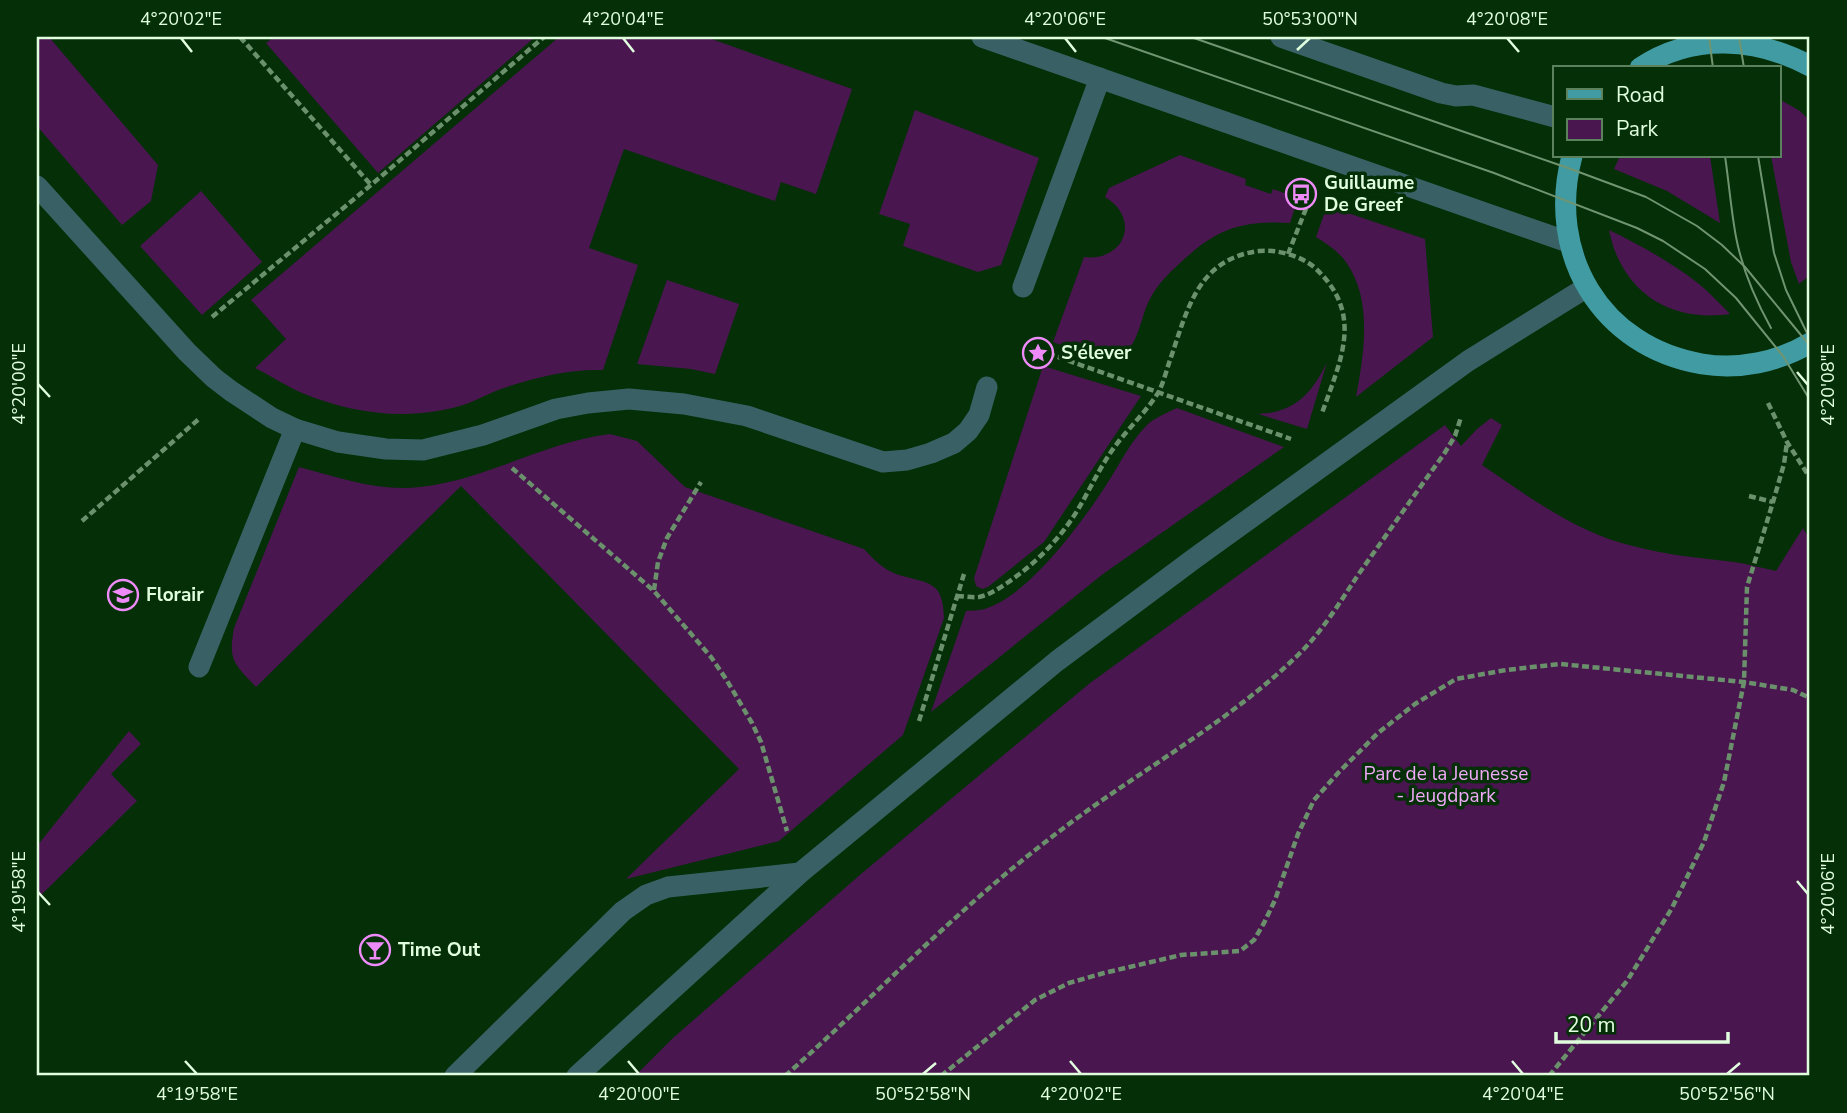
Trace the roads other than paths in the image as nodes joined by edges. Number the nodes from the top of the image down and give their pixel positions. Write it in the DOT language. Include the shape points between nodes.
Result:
graph roads {
  1 [pos="982,37"];
  2 [pos="1281,37"];
  3 [pos="1665,45"];
  4 [pos="1798,53"];
  5 [pos="1642,66"];
  6 [pos="1100,78"];
  7 [pos="1553,116"];
  8 [pos="1572,158"];
  9 [pos="37,187"];
  10 [pos="1568,242"];
  11 [pos="1023,287"];
  12 [pos="1587,287"];
  13 [pos="1810,343"];
  14 [pos="987,387"];
  15 [pos="295,429"];
  16 [pos="199,667"];
  17 [pos="800,873"];
  18 [pos="455,1076"];
  19 [pos="577,1076"];
  1 -- 6 [label="street"];
  2 -- 7 [label="street" via="1441,93 1473,95"];
  3 -- 4 [label="main road" via="1725,42"];
  3 -- 5 [label="main road"];
  6 -- 10 [label="street"];
  6 -- 11 [label="street"];
  8 -- 10 [label="main road" via="1564,199"];
  9 -- 15 [label="street" via="187,352 254,406"];
  10 -- 12 [label="main road"];
  12 -- 13 [label="main road" via="1605,313 1628,334 1655,351 1685,361 1748,365"];
  12 -- 17 [label="street" via="1468,361 1195,558 1057,661"];
  14 -- 15 [label="street" via="979,415 954,443 907,460 883,462 747,416 629,399 556,409 423,450 338,442"];
  15 -- 16 [label="street"];
  17 -- 18 [label="street" via="668,887 646,895 623,911"];
  17 -- 19 [label="street"];
}
